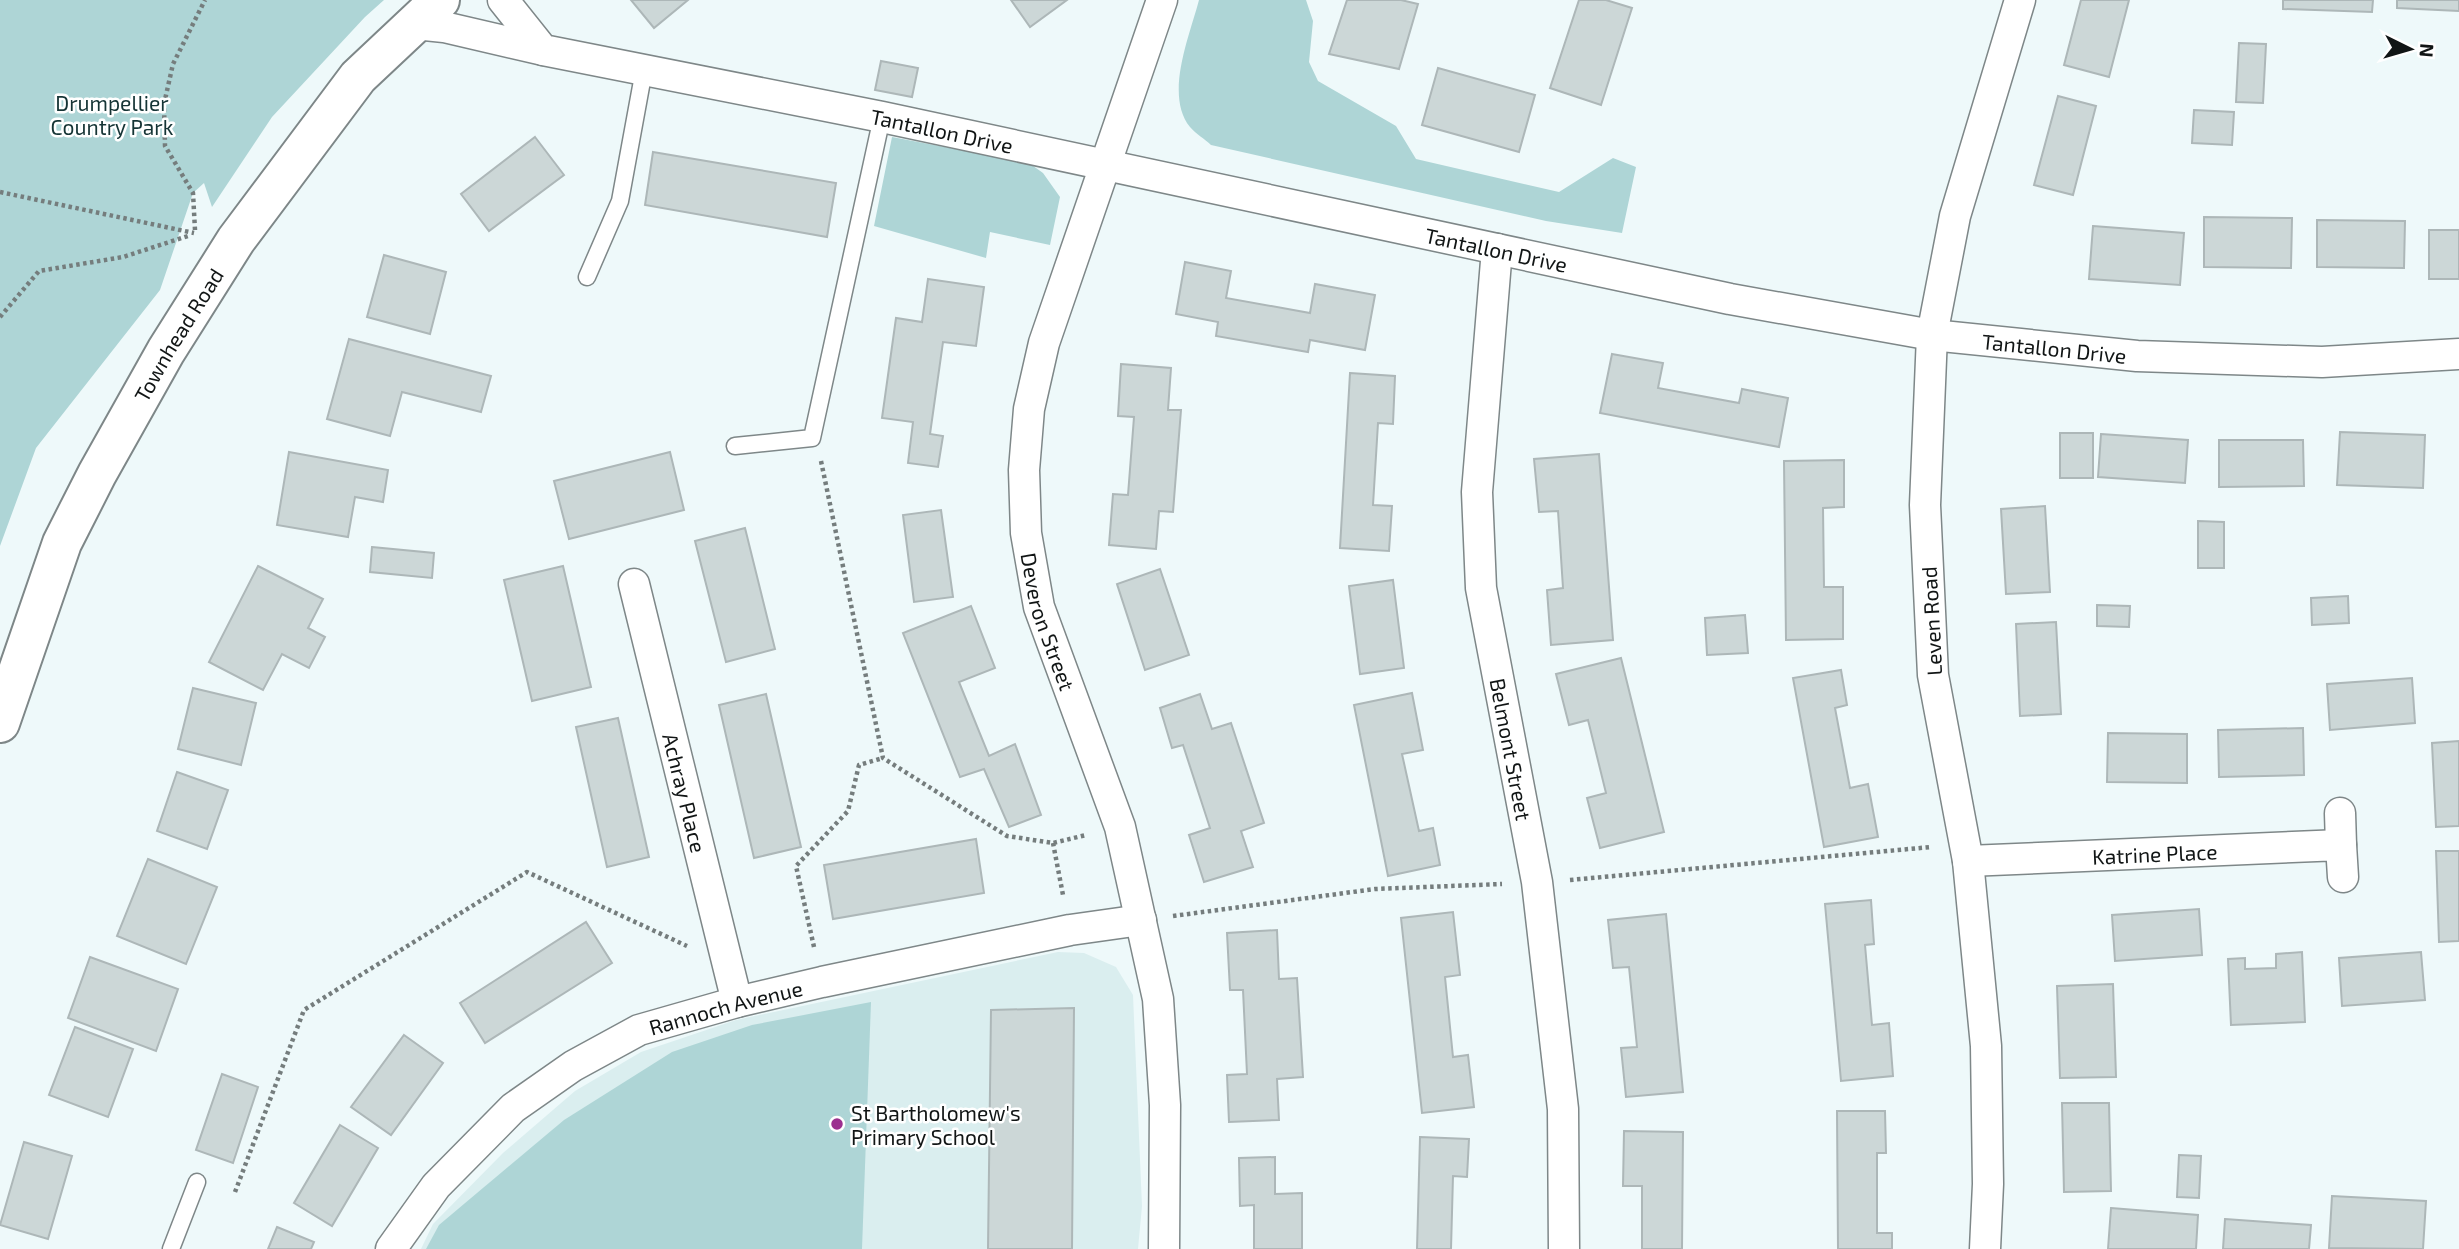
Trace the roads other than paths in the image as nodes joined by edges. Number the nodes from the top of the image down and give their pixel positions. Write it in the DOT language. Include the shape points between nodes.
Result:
graph roads {
  1 [pos="503,0"];
  2 [pos="1161,0"];
  3 [pos="2020,0"];
  4 [pos="428,12"];
  5 [pos="543,50"];
  6 [pos="644,70"];
  7 [pos="882,117"];
  8 [pos="1105,166"];
  9 [pos="1497,249"];
  10 [pos="587,277"];
  11 [pos="1932,335"];
  12 [pos="2459,354"];
  13 [pos="735,446"];
  14 [pos="634,584"];
  15 [pos="0,723"];
  16 [pos="2340,813"];
  17 [pos="2342,845"];
  18 [pos="1968,861"];
  19 [pos="2343,877"];
  20 [pos="1141,920"];
  21 [pos="737,1002"];
  22 [pos="197,1182"];
  23 [pos="171,1249"];
  24 [pos="391,1249"];
  25 [pos="1164,1249"];
  26 [pos="1564,1249"];
  27 [pos="1985,1249"];
  1 -- 5 [label="street"];
  2 -- 8 [label="street, Deveron Street"];
  3 -- 11 [label="street, Leven Road" via="1955,216"];
  4 -- 5 [label="street, Tantallon Drive" via="444,27"];
  4 -- 15 [label="street, Townhead Road" via="358,77 236,240 166,351 62,543"];
  5 -- 6 [label="street, Tantallon Drive"];
  6 -- 7 [label="street, Tantallon Drive"];
  6 -- 10 [label="lane" via="620,201"];
  7 -- 8 [label="street, Tantallon Drive"];
  7 -- 13 [label="lane" via="811,438"];
  8 -- 9 [label="street, Tantallon Drive"];
  8 -- 20 [label="street, Deveron Street" via="1044,343 1029,409 1024,470 1026,533 1039,607 1120,827"];
  9 -- 11 [label="street, Tantallon Drive" via="1730,299"];
  9 -- 26 [label="street, Belmont Street" via="1477,492 1481,588 1537,882 1563,1109"];
  11 -- 12 [label="street, Tantallon Drive" via="2137,356 2322,362"];
  11 -- 18 [label="street, Leven Road" via="1925,505 1933,675"];
  14 -- 21 [label="street, Achray Place"];
  16 -- 17 [label="street"];
  17 -- 18 [label="street, Katrine Place"];
  17 -- 19 [label="street"];
  18 -- 27 [label="street, Leven Road" via="1986,1046"];
  20 -- 21 [label="street, Rannoch Avenue" via="1070,930"];
  20 -- 25 [label="street, Deveron Street" via="1158,999 1165,1105"];
  21 -- 24 [label="street, Rannoch Avenue" via="639,1030 573,1066 513,1108 436,1186"];
  22 -- 23 [label="lane"];
}
